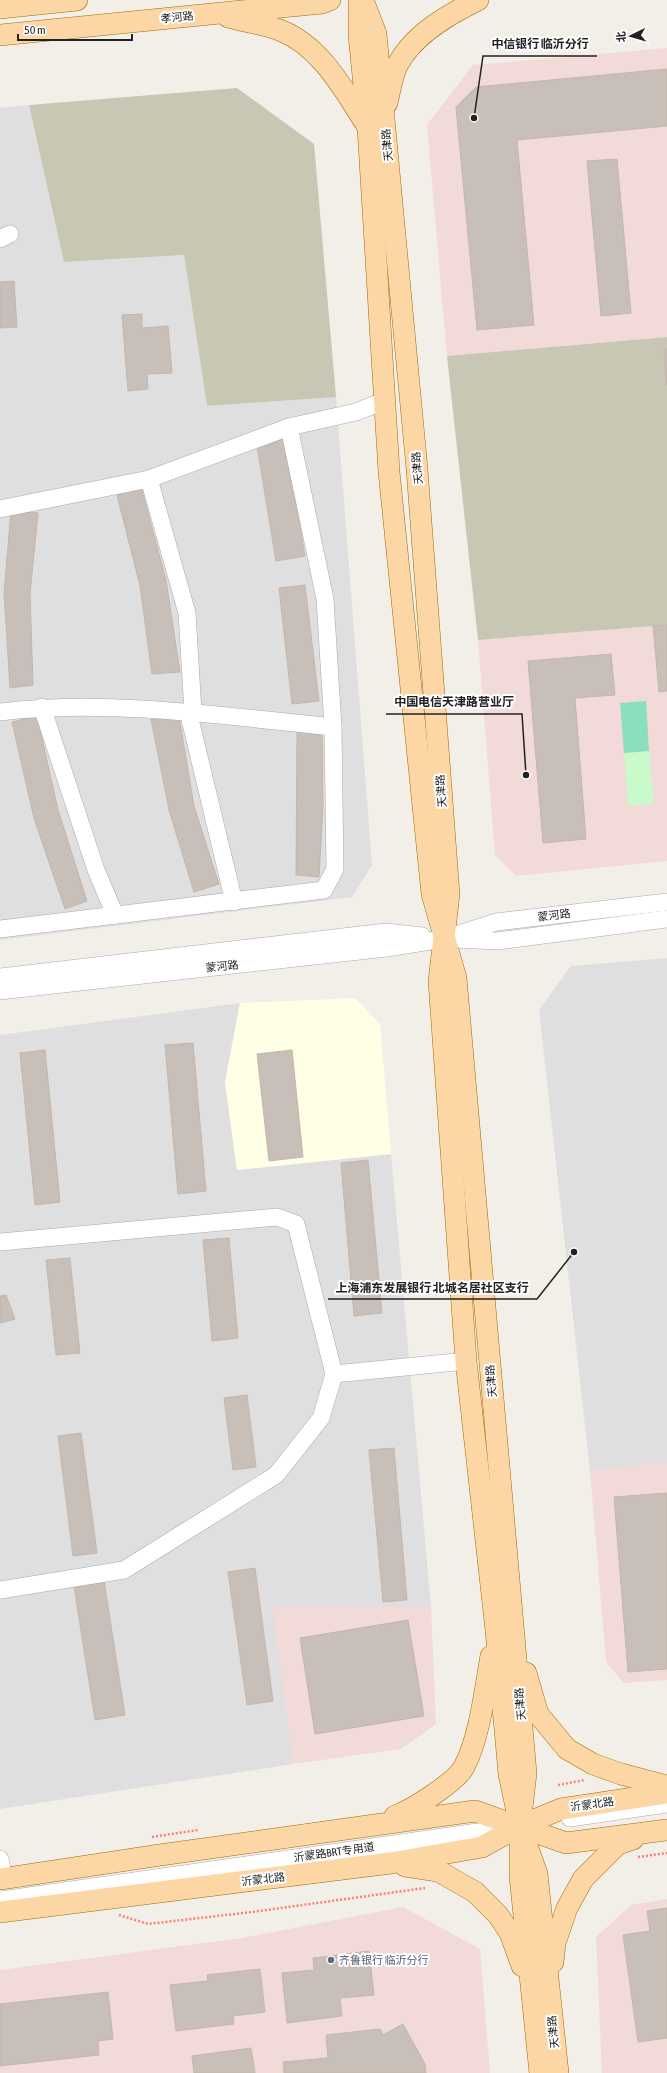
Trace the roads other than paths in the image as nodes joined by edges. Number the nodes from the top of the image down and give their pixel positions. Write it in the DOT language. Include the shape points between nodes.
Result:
graph roads {
  1 [pos="77,0"];
  2 [pos="330,0"];
  3 [pos="359,0"];
  4 [pos="363,0"];
  5 [pos="478,0"];
  6 [pos="0,8"];
  7 [pos="212,13"];
  8 [pos="0,35"];
  9 [pos="376,121"];
  10 [pos="384,401"];
  11 [pos="289,427"];
  12 [pos="149,479"];
  13 [pos="0,509"];
  14 [pos="42,707"];
  15 [pos="0,712"];
  16 [pos="190,712"];
  17 [pos="333,727"];
  18 [pos="234,902"];
  19 [pos="667,902"];
  20 [pos="115,915"];
  21 [pos="667,919"];
  22 [pos="0,929"];
  23 [pos="443,939"];
  24 [pos="0,977"];
  25 [pos="0,991"];
  26 [pos="0,1242"];
  27 [pos="466,1361"];
  28 [pos="334,1374"];
  29 [pos="0,1590"];
  30 [pos="504,1627"];
  31 [pos="667,1786"];
  32 [pos="667,1793"];
  33 [pos="667,1804"];
  34 [pos="366,1825"];
  35 [pos="520,1826"];
  36 [pos="659,1831"];
  37 [pos="391,1863"];
  38 [pos="1,1872"];
  39 [pos="0,1900"];
  40 [pos="0,1912"];
  41 [pos="541,1995"];
  42 [pos="540,2073"];
  43 [pos="558,2073"];
  1 -- 6 [label="main road"];
  2 -- 7 [label="main road, 孝河路" via="322,3"];
  3 -- 9 [label="main road, 天津路" via="359,35"];
  4 -- 9 [label="main road, 天津路" via="376,34"];
  5 -- 9 [label="main road" via="450,14 414,43 398,64"];
  7 -- 8 [label="main road, 孝河路"];
  7 -- 9 [label="main road" via="282,31 314,51 344,90"];
  9 -- 10 [label="main road, 天津路"];
  9 -- 23 [label="main road, 天津路" via="418,469 449,894"];
  10 -- 11 [label="street" via="356,412"];
  10 -- 23 [label="main road, 天津路" via="432,894"];
  11 -- 12 [label="street"];
  11 -- 17 [label="street" via="325,599"];
  12 -- 13 [label="street"];
  12 -- 16 [label="street" via="187,613"];
  14 -- 15 [label="street"];
  14 -- 16 [label="street"];
  14 -- 20 [label="street" via="96,870"];
  16 -- 17 [label="street"];
  16 -- 18 [label="street"];
  17 -- 18 [label="street" via="334,869 324,890"];
  18 -- 20 [label="street"];
  19 -- 23 [label="street, 蒙河路" via="496,922"];
  20 -- 22 [label="street"];
  21 -- 23 [label="street, 蒙河路" via="497,941"];
  23 -- 24 [label="street, 蒙河路" via="386,932"];
  23 -- 25 [label="street, 蒙河路" via="359,951"];
  23 -- 27 [label="main road, 天津路" via="439,981"];
  23 -- 30 [label="main road, 天津路" via="456,978"];
  26 -- 28 [label="street" via="277,1216 296,1224"];
  27 -- 28 [label="street"];
  27 -- 30 [label="main road, 天津路"];
  28 -- 29 [label="street" via="320,1418 276,1475 124,1570"];
  30 -- 31 [label="main road" via="538,1714 567,1749 593,1764"];
  30 -- 34 [label="main road" via="478,1727 464,1768 435,1794 406,1812"];
  30 -- 35 [label="main road, 天津路" via="509,1774"];
  32 -- 35 [label="main road, 沂蒙北路" via="561,1809"];
  33 -- 35 [label="street, 沂蒙路BRT专用道"];
  34 -- 35 [label="main road" via="475,1810"];
  34 -- 38 [label="main road"];
  35 -- 36 [label="main road" via="566,1843"];
  35 -- 37 [label="main road, 沂蒙北路" via="482,1847"];
  35 -- 39 [label="street, 沂蒙路BRT专用道"];
  35 -- 41 [label="main road, 天津路" via="537,1874"];
  36 -- 41 [label="main road" via="618,1844 583,1879 567,1908 554,1943"];
  37 -- 40 [label="main road, 沂蒙北路"];
  37 -- 41 [label="main road" via="438,1871 475,1892 498,1915 510,1933"];
  41 -- 42 [label="main road, 天津路"];
  41 -- 43 [label="main road, 天津路"];
}
